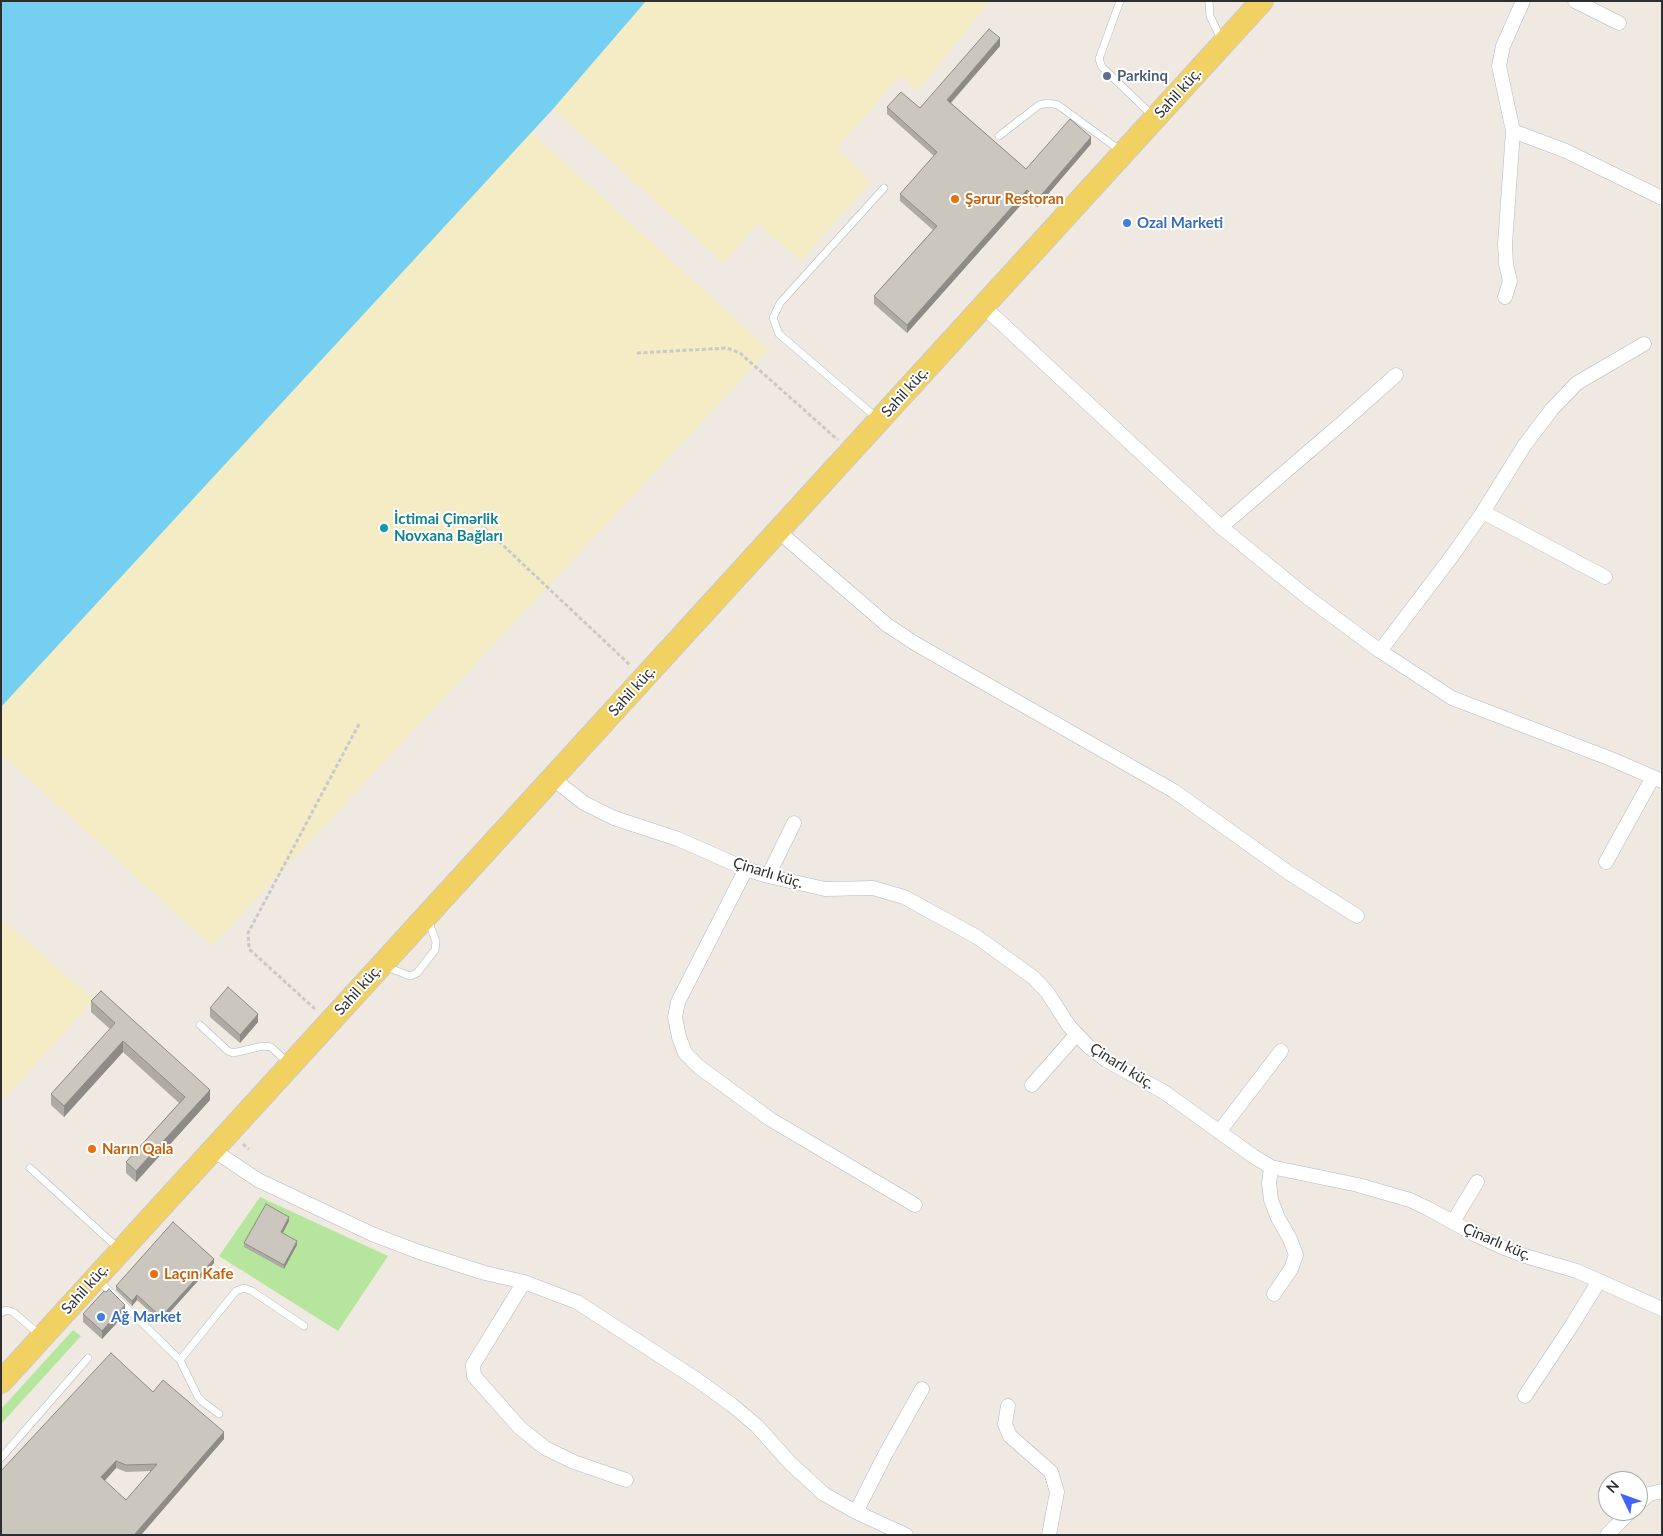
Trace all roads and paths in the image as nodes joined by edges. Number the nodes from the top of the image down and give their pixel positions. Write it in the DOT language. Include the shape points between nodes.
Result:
graph roads {
  1 [pos="1120,1"];
  2 [pos="1209,1"];
  3 [pos="1262,1"];
  4 [pos="1523,1"];
  5 [pos="1575,1"];
  6 [pos="1619,23"];
  7 [pos="1223,43"];
  8 [pos="1155,118"];
  9 [pos="1513,131"];
  10 [pos="999,136"];
  11 [pos="1124,153"];
  12 [pos="884,188"];
  13 [pos="1662,198"];
  14 [pos="1505,297"];
  15 [pos="983,306"];
  16 [pos="1644,344"];
  17 [pos="637,353"];
  18 [pos="1396,375"];
  19 [pos="879,420"];
  20 [pos="851,451"];
  21 [pos="1483,512"];
  22 [pos="475,519"];
  23 [pos="1221,528"];
  24 [pos="778,531"];
  25 [pos="1605,577"];
  26 [pos="1380,651"];
  27 [pos="644,678"];
  28 [pos="358,724"];
  29 [pos="552,778"];
  30 [pos="1657,779"];
  31 [pos="794,822"];
  32 [pos="1606,862"];
  33 [pos="746,869"];
  34 [pos="768,876"];
  35 [pos="427,916"];
  36 [pos="1357,916"];
  37 [pos="381,965"];
  38 [pos="330,1022"];
  39 [pos="200,1025"];
  40 [pos="1076,1035"];
  41 [pos="1282,1051"];
  42 [pos="290,1065"];
  43 [pos="1032,1085"];
  44 [pos="1219,1132"];
  45 [pos="213,1150"];
  46 [pos="1271,1167"];
  47 [pos="30,1168"];
  48 [pos="1477,1182"];
  49 [pos="914,1205"];
  50 [pos="1453,1222"];
  51 [pos="121,1250"];
  52 [pos="96,1278"];
  53 [pos="1599,1280"];
  54 [pos="524,1282"];
  55 [pos="1274,1294"];
  56 [pos="1662,1309"];
  57 [pos="1,1313"];
  58 [pos="304,1326"];
  59 [pos="42,1337"];
  60 [pos="88,1358"];
  61 [pos="180,1360"];
  62 [pos="1,1382"];
  63 [pos="922,1389"];
  64 [pos="1525,1396"];
  65 [pos="1008,1406"];
  66 [pos="219,1414"];
  67 [pos="1,1458"];
  68 [pos="626,1480"];
  69 [pos="1662,1491"];
  70 [pos="1648,1495"];
  71 [pos="856,1512"];
  72 [pos="1622,1521"];
  73 [pos="906,1535"];
  74 [pos="1048,1535"];
  75 [pos="1608,1535"];
  1 -- 8 [label="lane" via="1099,59 1102,67"];
  2 -- 7 [label="lane" via="1210,16"];
  3 -- 7 [label="main road, Sahil küç."];
  4 -- 9 [label="street" via="1503,46 1500,66"];
  5 -- 6 [label="street"];
  7 -- 8 [label="main road, Sahil küç."];
  8 -- 11 [label="main road, Sahil küç."];
  9 -- 13 [label="street" via="1566,151"];
  9 -- 14 [label="street" via="1505,244 1510,281"];
  10 -- 11 [label="lane" via="1039,106 1058,104"];
  11 -- 15 [label="main road, Sahil küç."];
  12 -- 19 [label="lane" via="780,303 773,318 779,334"];
  15 -- 19 [label="main road, Sahil küç."];
  15 -- 23 [label="street"];
  16 -- 21 [label="street" via="1577,383 1552,409 1524,446"];
  17 -- 20 [label="path" via="727,348 740,353"];
  18 -- 23 [label="street"];
  19 -- 20 [label="main road, Sahil küç."];
  20 -- 24 [label="main road, Sahil küç."];
  21 -- 25 [label="street"];
  21 -- 26 [label="street"];
  22 -- 27 [label="path"];
  23 -- 26 [label="street"];
  24 -- 27 [label="main road, Sahil küç."];
  24 -- 36 [label="street" via="887,625 1174,791 1289,873"];
  26 -- 30 [label="street" via="1452,698"];
  27 -- 29 [label="main road, Sahil küç."];
  28 -- 38 [label="path" via="248,933 249,950"];
  29 -- 33 [label="street, Çinarlı küç." via="584,803 614,818 678,839"];
  29 -- 35 [label="main road, Sahil küç."];
  30 -- 32 [label="street"];
  31 -- 34 [label="street"];
  33 -- 34 [label="street, Çinarlı küç."];
  33 -- 49 [label="street" via="678,1002 675,1018 685,1053 770,1119"];
  34 -- 40 [label="street, Çinarlı küç." via="825,889 873,888 904,897 977,937 1034,978"];
  35 -- 37 [label="main road, Sahil küç."];
  35 -- 37 [label="lane" via="436,942 435,950 416,973 410,976"];
  37 -- 38 [label="main road, Sahil küç."];
  38 -- 42 [label="main road, Sahil küç."];
  39 -- 42 [label="lane" via="228,1051 271,1047"];
  40 -- 43 [label="street"];
  40 -- 44 [label="street, Çinarlı küç." via="1106,1060 1164,1092"];
  41 -- 44 [label="street"];
  42 -- 45 [label="main road, Sahil küç."];
  44 -- 46 [label="street, Çinarlı küç."];
  45 -- 51 [label="main road, Sahil küç."];
  45 -- 54 [label="street" via="258,1180 372,1234 485,1273"];
  46 -- 50 [label="street, Çinarlı küç." via="1379,1190 1410,1200"];
  46 -- 55 [label="street" via="1271,1200 1296,1255 1291,1269"];
  47 -- 51 [label="lane"];
  48 -- 50 [label="street"];
  50 -- 53 [label="street, Çinarlı küç." via="1502,1247"];
  51 -- 52 [label="main road, Sahil küç."];
  52 -- 59 [label="main road, Sahil küç."];
  52 -- 61 [label="lane"];
  53 -- 56 [label="street, Çinarlı küç."];
  53 -- 64 [label="street"];
  54 -- 68 [label="street" via="472,1365 474,1376 520,1428 544,1448"];
  54 -- 71 [label="street" via="577,1302 696,1378 757,1426 824,1494"];
  57 -- 59 [label="lane" via="6,1310 13,1312"];
  58 -- 61 [label="lane" via="244,1288 236,1291"];
  59 -- 62 [label="main road, Sahil küç."];
  60 -- 67 [label="lane"];
  61 -- 66 [label="lane" via="198,1396"];
  63 -- 71 [label="street"];
  65 -- 74 [label="street" via="1004,1424 1010,1436 1051,1472 1057,1492"];
  69 -- 70 [label="street"];
  71 -- 73 [label="street"];
  72 -- 75 [label="street"];
}
